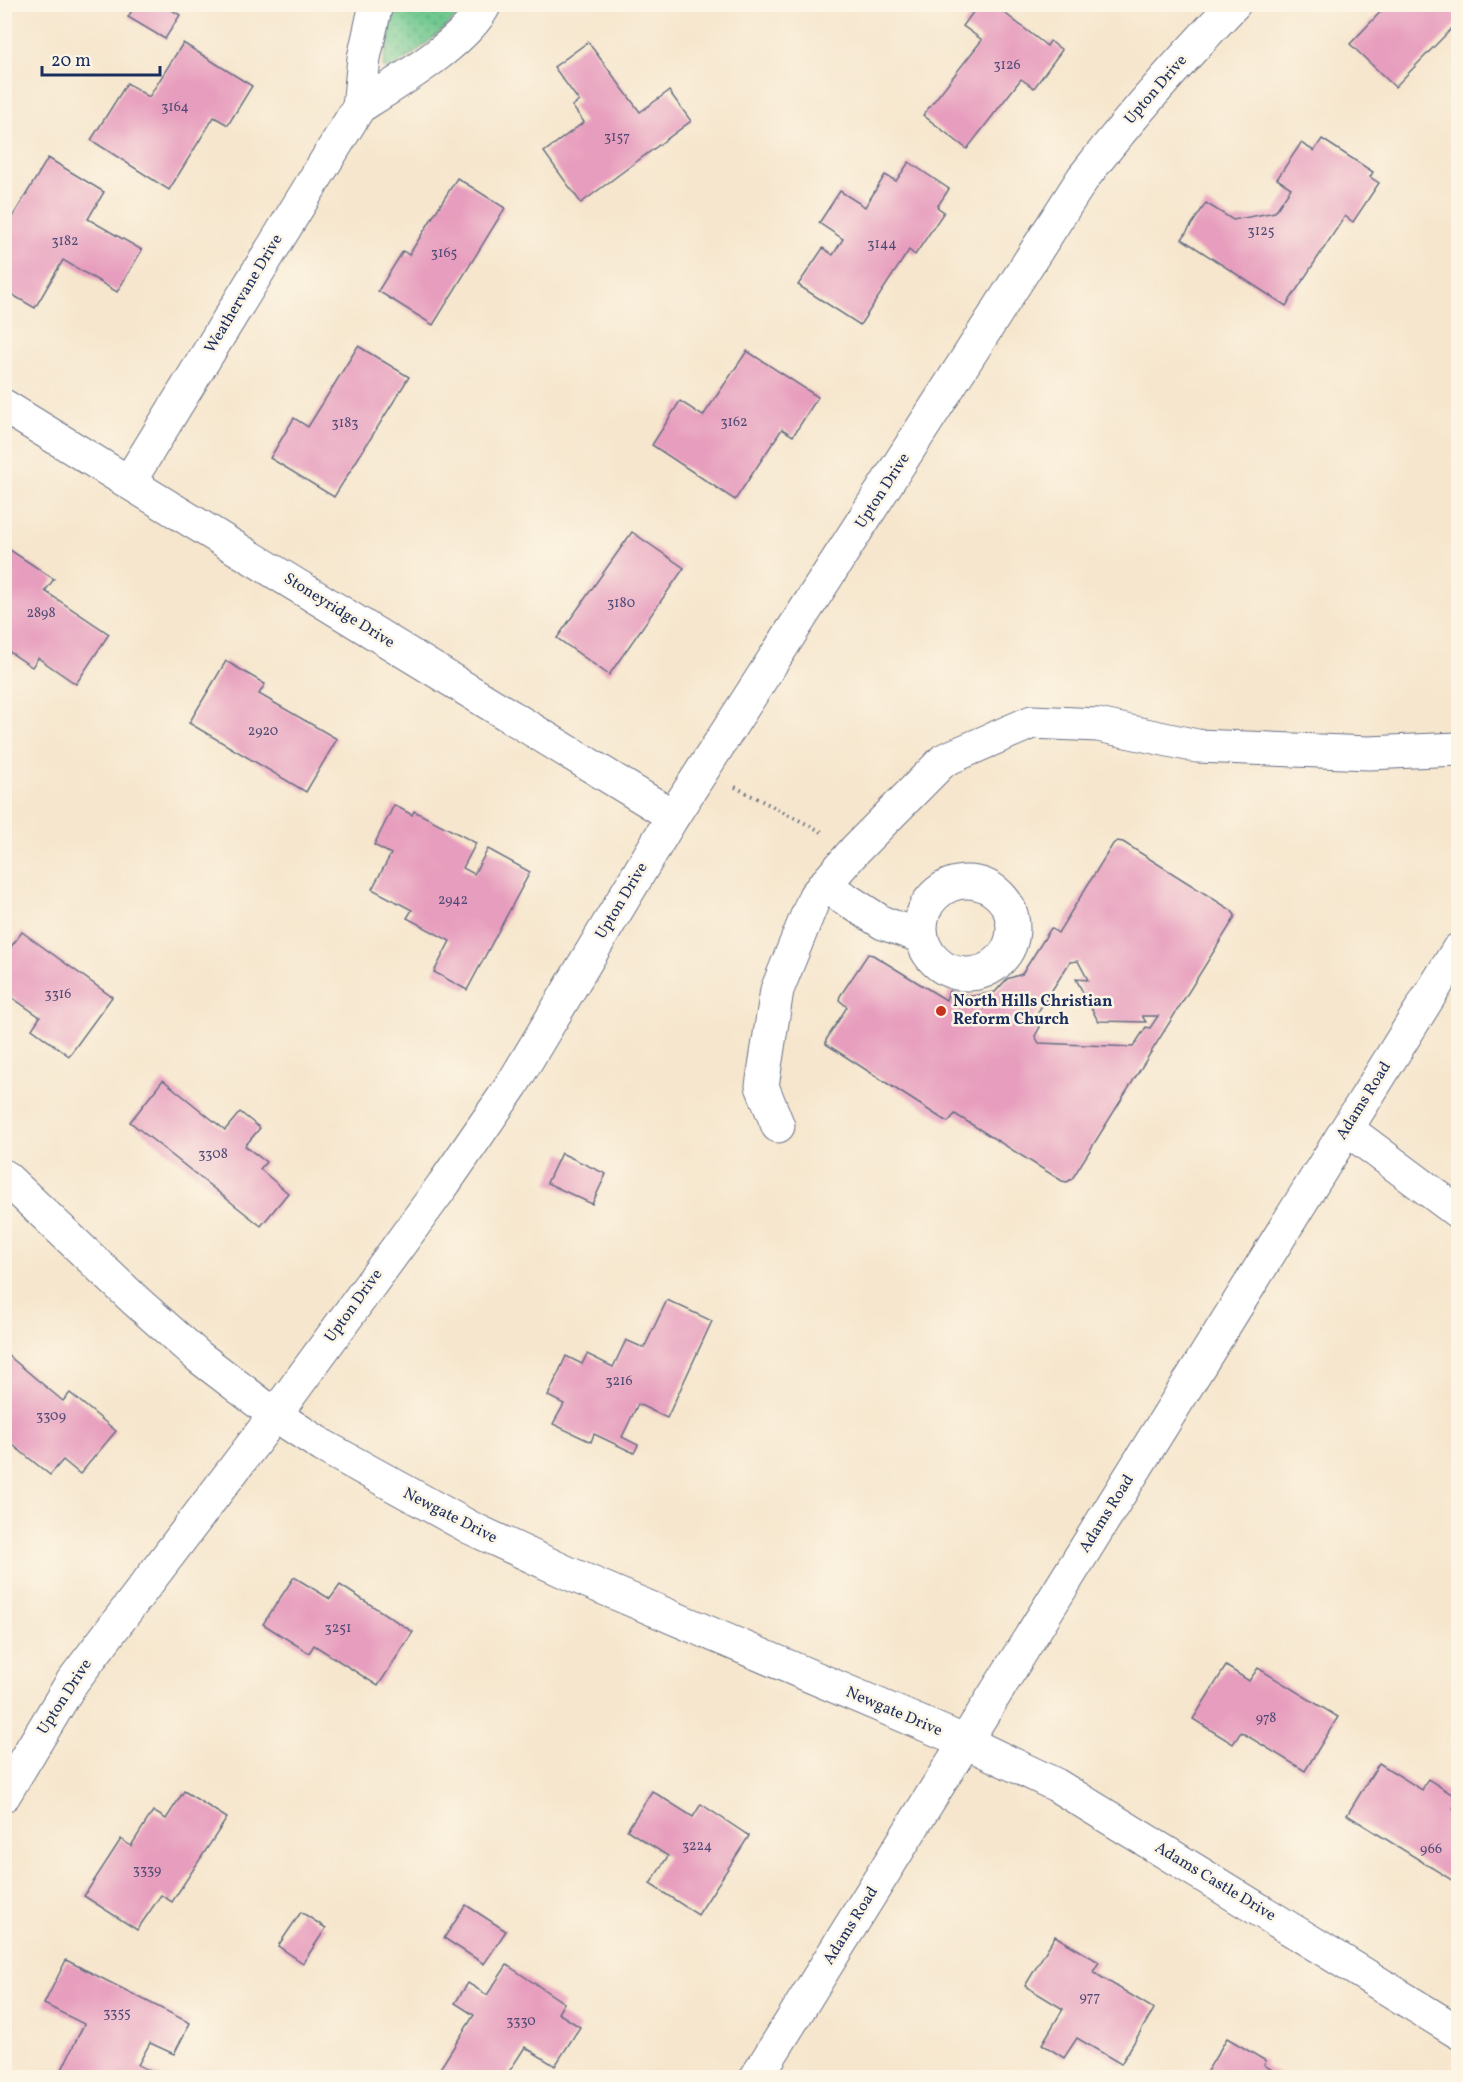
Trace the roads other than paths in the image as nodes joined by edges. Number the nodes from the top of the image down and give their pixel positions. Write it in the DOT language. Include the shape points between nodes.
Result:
graph roads {
  1 [pos="376,4"];
  2 [pos="485,4"];
  3 [pos="1234,4"];
  4 [pos="358,107"];
  5 [pos="4,406"];
  6 [pos="129,482"];
  7 [pos="1458,749"];
  8 [pos="673,816"];
  9 [pos="824,885"];
  10 [pos="922,937"];
  11 [pos="1458,950"];
  12 [pos="778,1126"];
  13 [pos="1347,1130"];
  14 [pos="4,1176"];
  15 [pos="1458,1212"];
  16 [pos="275,1414"];
  17 [pos="966,1742"];
  18 [pos="4,1795"];
  19 [pos="1458,2032"];
  20 [pos="756,2078"];
  1 -- 4 [label="street, Weathervane Drive"];
  2 -- 4 [label="street, Weathervane Drive" via="463,32 425,63"];
  3 -- 8 [label="street, Upton Drive" via="1171,71 1083,178"];
  4 -- 6 [label="street, Weathervane Drive"];
  5 -- 6 [label="street, Stoneyridge Drive"];
  6 -- 8 [label="street, Stoneyridge Drive"];
  7 -- 9 [label="street" via="1369,753 1197,746 1098,725 1032,722 944,760"];
  8 -- 16 [label="street, Upton Drive" via="512,1085"];
  9 -- 10 [label="street" via="883,923"];
  9 -- 12 [label="street" via="815,896 777,990 762,1086"];
  11 -- 13 [label="street, Adams Road"];
  13 -- 15 [label="street"];
  13 -- 17 [label="street, Adams Road"];
  14 -- 16 [label="street, Newgate Drive" via="199,1357"];
  16 -- 17 [label="street, Newgate Drive" via="323,1446 471,1528 672,1619"];
  16 -- 18 [label="street, Upton Drive" via="72,1682"];
  17 -- 19 [label="street, Adams Castle Drive" via="1056,1785"];
  17 -- 20 [label="street, Adams Road"];
}
